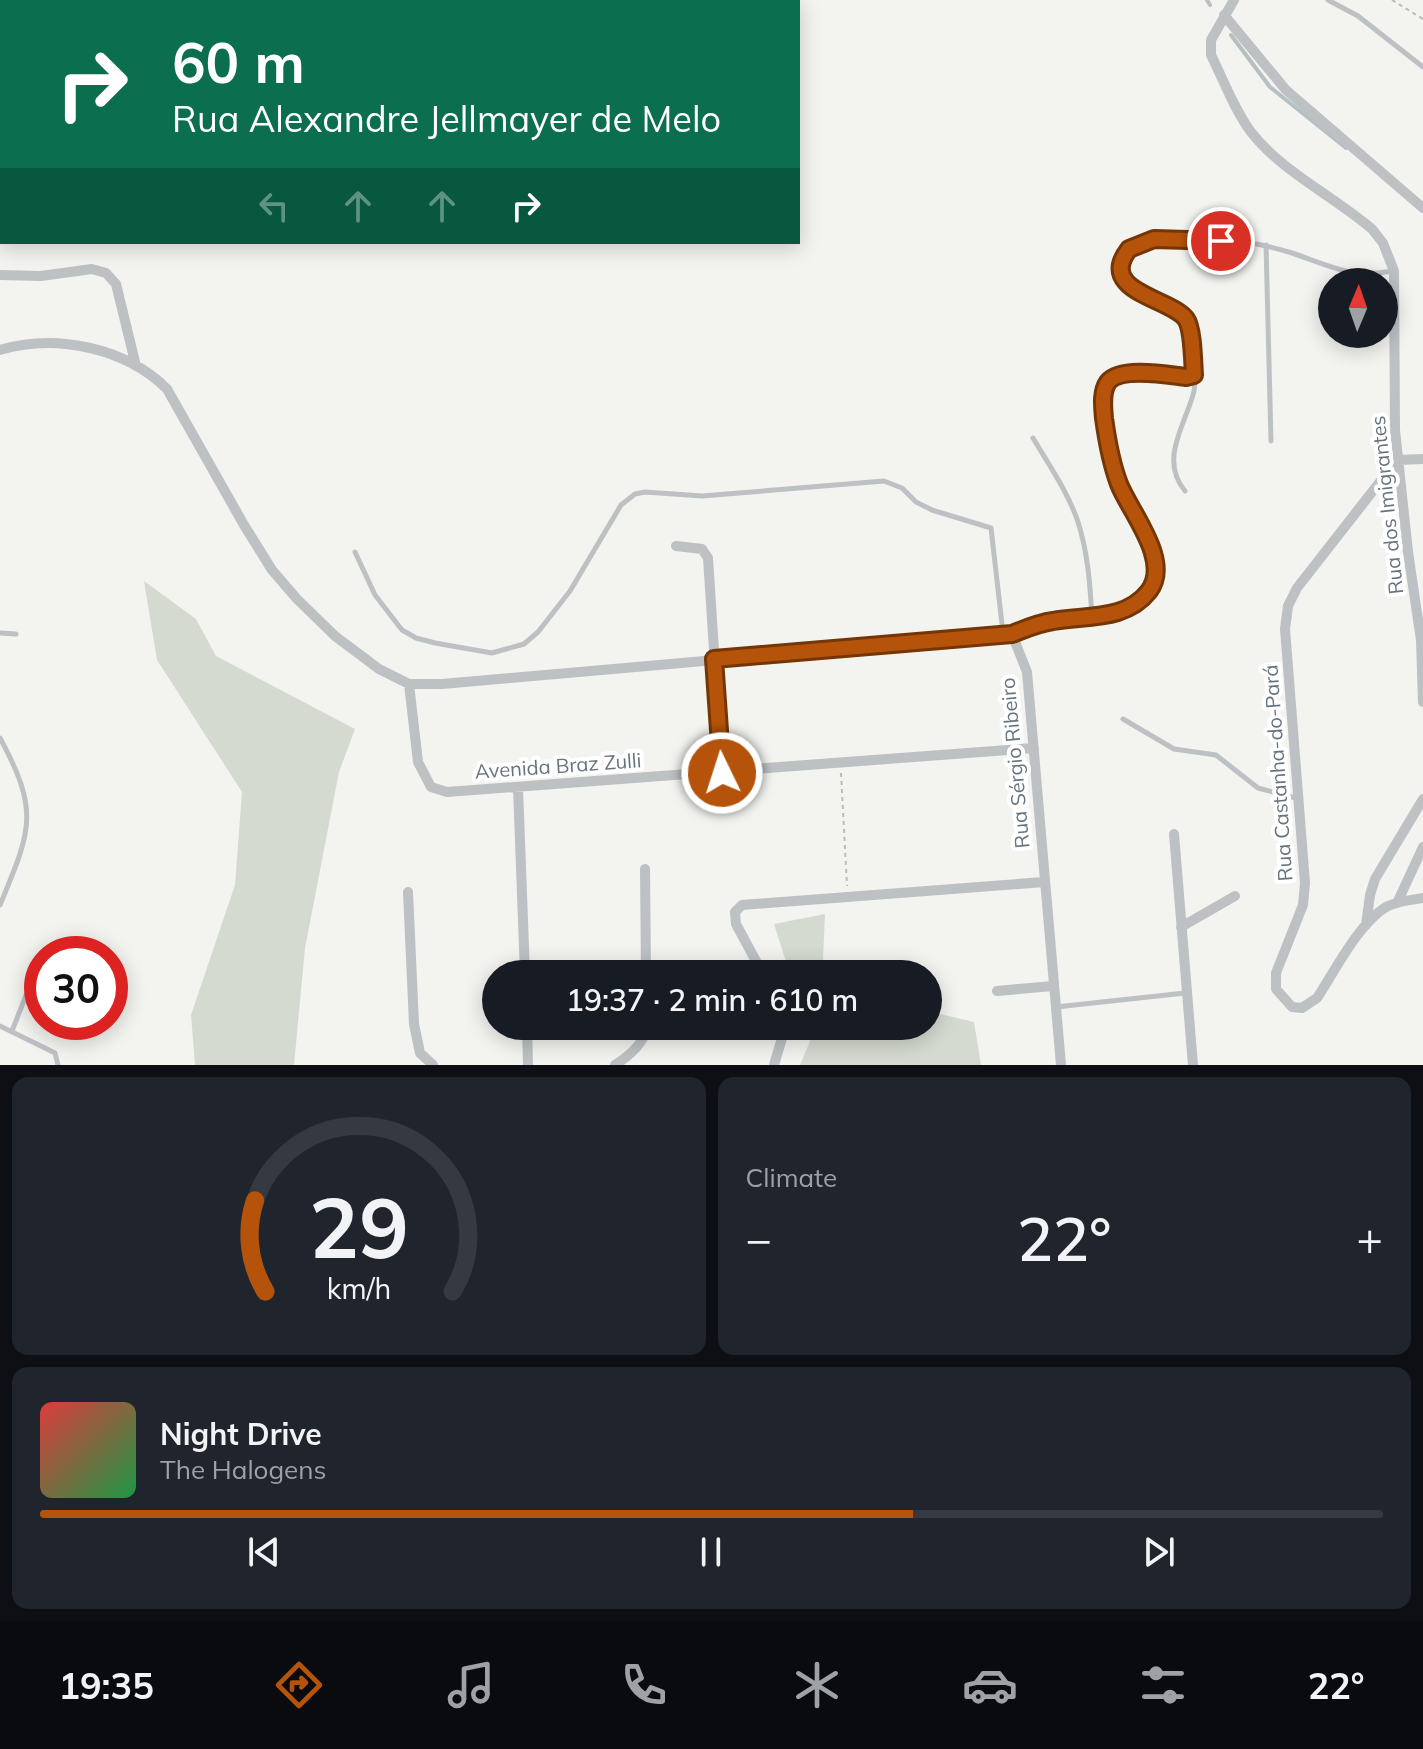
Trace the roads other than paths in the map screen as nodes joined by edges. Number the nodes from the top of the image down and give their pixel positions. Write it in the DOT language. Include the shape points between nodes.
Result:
graph roads {
  1 [pos="1234,0"];
  2 [pos="1328,0"];
  3 [pos="1224,15"];
  4 [pos="1423,67"];
  5 [pos="1423,208"];
  6 [pos="1266,245"];
  7 [pos="1333,268"];
  8 [pos="1393,268"];
  9 [pos="0,275"];
  10 [pos="1395,348"];
  11 [pos="0,350"];
  12 [pos="136,366"];
  13 [pos="1194,375"];
  14 [pos="1033,438"];
  15 [pos="1271,441"];
  16 [pos="1423,459"];
  17 [pos="1397,460"];
  18 [pos="1185,491"];
  19 [pos="676,546"];
  20 [pos="355,552"];
  21 [pos="1418,587"];
  22 [pos="1092,617"];
  23 [pos="0,633"];
  24 [pos="1007,633"];
  25 [pos="16,634"];
  26 [pos="714,659"];
  27 [pos="409,684"];
  28 [pos="1423,702"];
  29 [pos="1123,719"];
  30 [pos="0,738"];
  31 [pos="1034,748"];
  32 [pos="722,773"];
  33 [pos="518,787"];
  34 [pos="1300,799"];
  35 [pos="1423,799"];
  36 [pos="1174,834"];
  37 [pos="1423,847"];
  38 [pos="645,869"];
  39 [pos="1044,882"];
  40 [pos="408,892"];
  41 [pos="1235,896"];
  42 [pos="1423,898"];
  43 [pos="1397,903"];
  44 [pos="0,905"];
  45 [pos="1366,925"];
  46 [pos="1181,927"];
  47 [pos="524,960"];
  48 [pos="646,960"];
  49 [pos="755,960"];
  50 [pos="1053,986"];
  51 [pos="997,991"];
  52 [pos="1186,993"];
  53 [pos="24,1000"];
  54 [pos="1055,1007"];
  55 [pos="0,1026"];
  56 [pos="12,1031"];
  57 [pos="527,1040"];
  58 [pos="642,1040"];
  59 [pos="781,1040"];
  60 [pos="58,1065"];
  61 [pos="433,1065"];
  62 [pos="528,1065"];
  63 [pos="615,1065"];
  64 [pos="774,1065"];
  65 [pos="1061,1065"];
  66 [pos="1193,1065"];
  1 -- 3 [label="street, Rua dos Imigrantes"];
  2 -- 4 [label="lane" via="1358,16"];
  3 -- 5 [label="street" via="1286,90"];
  3 -- 8 [label="street, Rua dos Imigrantes" via="1211,40 1211,55 1253,135 1372,229"];
  6 -- 7 [label="lane"];
  6 -- 13 [label="lane" via="1154,239 1124,256 1123,274 1132,288 1189,322"];
  6 -- 15 [label="lane"];
  9 -- 12 [label="street" via="92,269 106,273 116,284"];
  10 -- 17 [label="street, Rua dos Imigrantes"];
  11 -- 12 [label="street" via="64,344"];
  12 -- 27 [label="street" via="167,389 272,570 335,636"];
  13 -- 18 [label="lane" via="1175,455 1176,477"];
  13 -- 22 [label="lane" via="1128,373 1107,383 1103,404 1113,466 1157,569 1153,585 1135,605"];
  14 -- 22 [label="lane" via="1077,520"];
  16 -- 17 [label="street"];
  17 -- 21 [label="street, Rua dos Imigrantes"];
  17 -- 34 [label="street, Rua Castanha-do-Pará" via="1288,606 1285,629"];
  19 -- 26 [label="street" via="695,546 708,558"];
  20 -- 24 [label="lane" via="375,595 402,630 435,643 492,653 524,644 538,632 570,591 621,505 635,494 702,496 884,481 932,510 991,528"];
  21 -- 28 [label="street, Rua dos Imigrantes"];
  22 -- 24 [label="lane"];
  23 -- 25 [label="lane"];
  24 -- 26 [label="street"];
  24 -- 31 [label="street, Rua Sérgio Ribeiro" via="1027,672"];
  26 -- 27 [label="street"];
  26 -- 32 [label="street"];
  27 -- 33 [label="street, Avenida Braz Zulli" via="418,762 431,787 447,792"];
  29 -- 34 [label="lane" via="1174,749 1216,755 1258,788"];
  30 -- 44 [label="lane" via="27,805 22,854"];
  31 -- 32 [label="street, Avenida Braz Zulli"];
  31 -- 39 [label="street, Rua Sérgio Ribeiro"];
  32 -- 33 [label="street, Avenida Braz Zulli"];
  33 -- 47 [label="street"];
  34 -- 45 [label="street, Rua Castanha-do-Pará" via="1305,883 1303,905 1276,973 1276,989 1283,999 1297,1008 1317,998"];
  35 -- 45 [label="street" via="1375,879"];
  36 -- 46 [label="street"];
  37 -- 43 [label="street"];
  38 -- 48 [label="street"];
  39 -- 49 [label="street" via="742,905 735,912 736,924"];
  39 -- 50 [label="street, Rua Sérgio Ribeiro"];
  40 -- 61 [label="street" via="414,1024 420,1053"];
  41 -- 46 [label="street"];
  42 -- 43 [label="street"];
  43 -- 45 [label="street"];
  46 -- 52 [label="street"];
  50 -- 51 [label="street"];
  50 -- 54 [label="street, Rua Sérgio Ribeiro"];
  52 -- 54 [label="lane"];
  52 -- 66 [label="street"];
  53 -- 56 [label="lane"];
  54 -- 65 [label="street, Rua Sérgio Ribeiro"];
  55 -- 56 [label="lane"];
  56 -- 60 [label="lane" via="55,1053"];
  57 -- 62 [label="street"];
  58 -- 63 [label="street"];
  59 -- 64 [label="street"];
}
